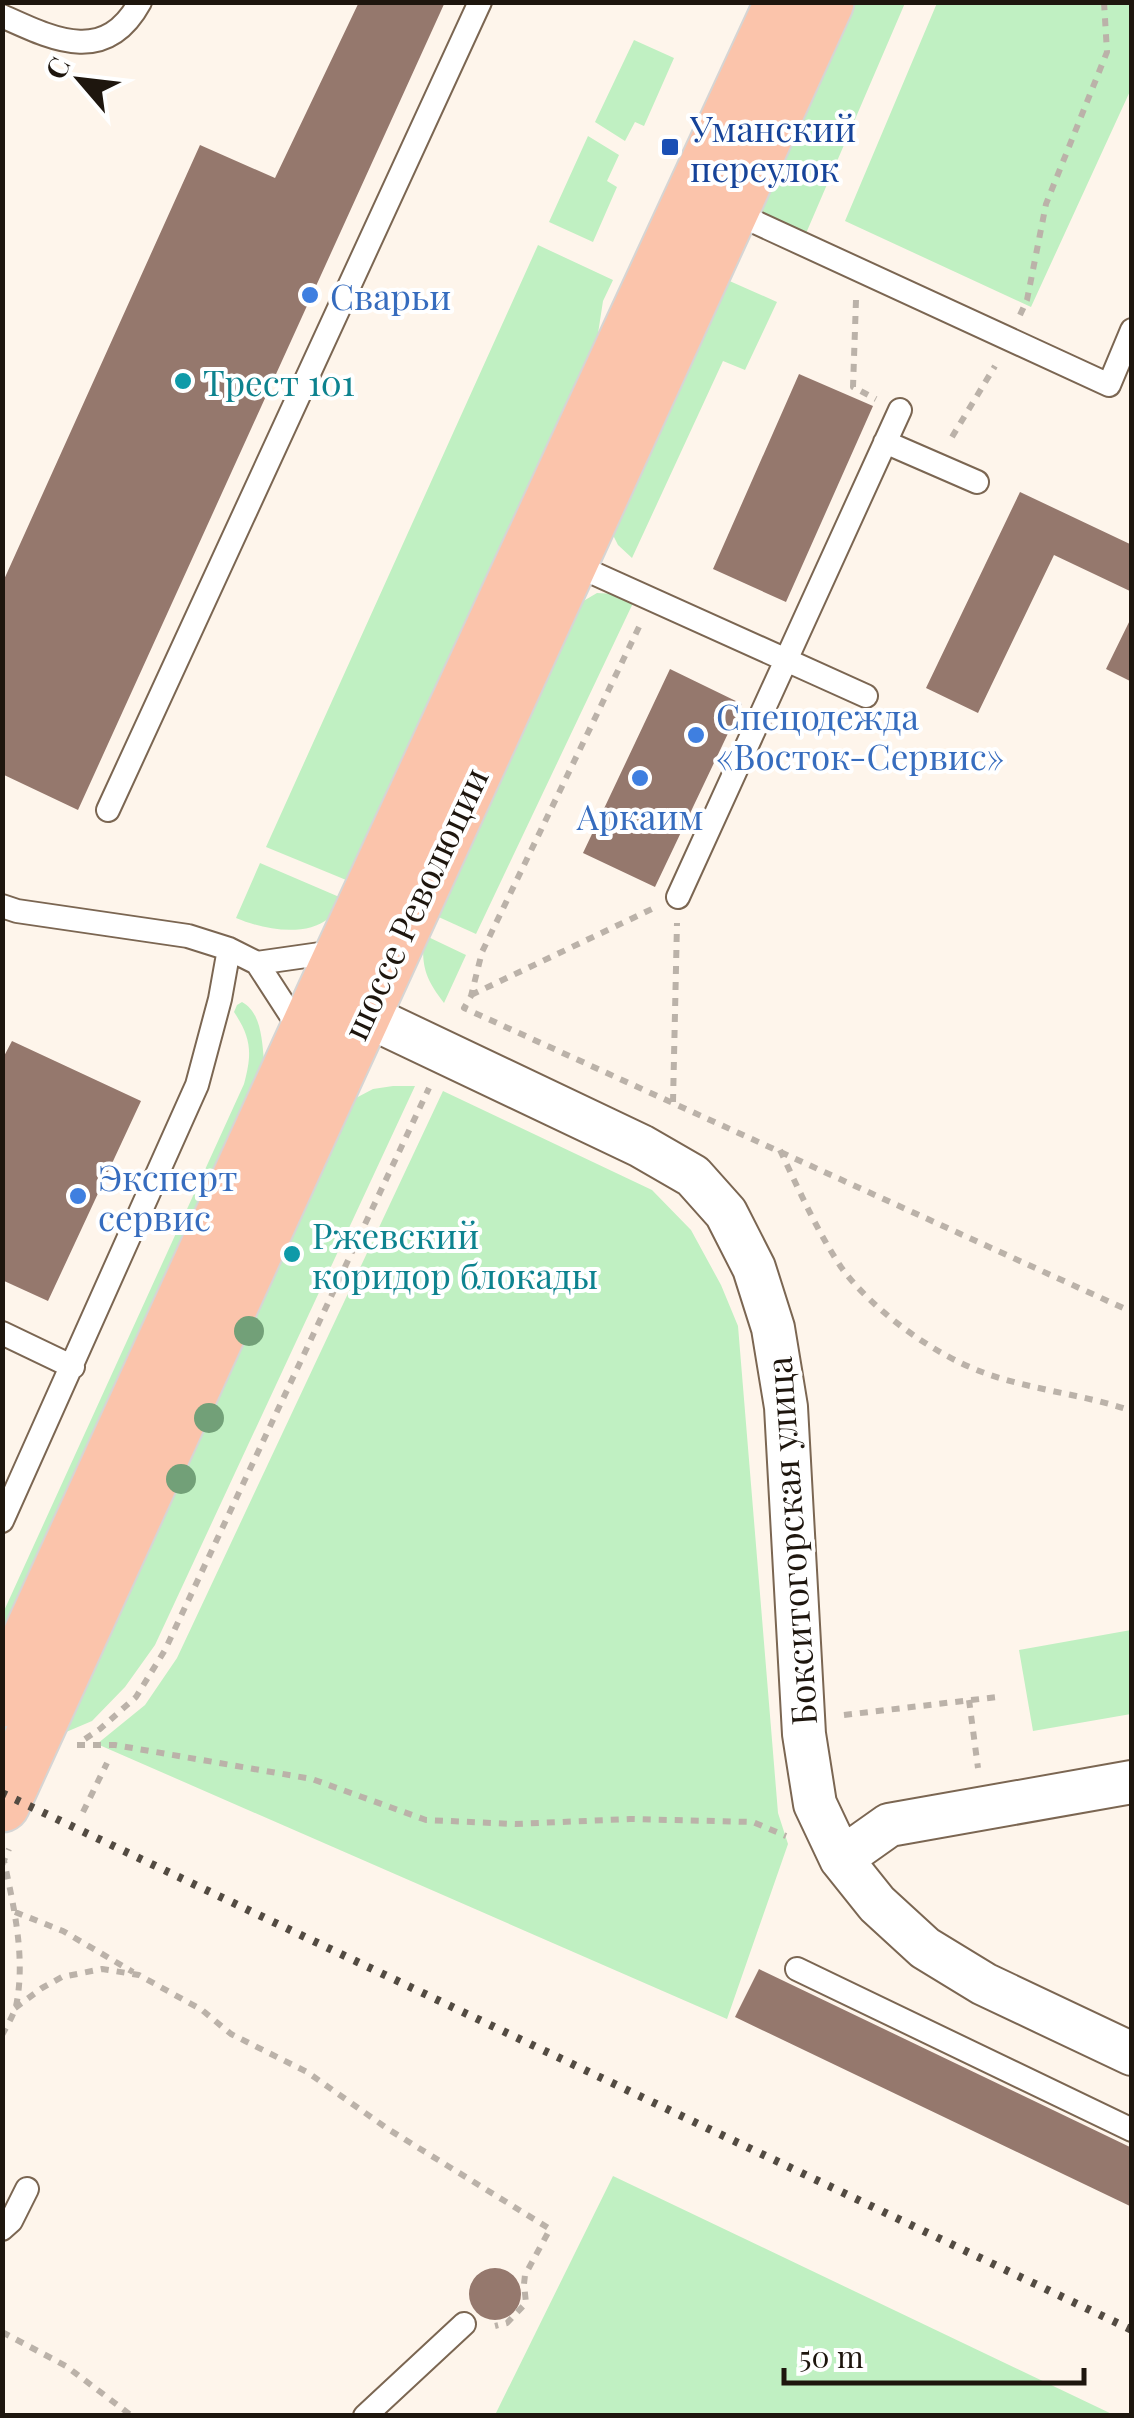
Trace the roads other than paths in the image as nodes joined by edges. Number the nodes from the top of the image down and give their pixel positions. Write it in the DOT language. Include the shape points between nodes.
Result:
graph roads {
  1 [pos="140,2"];
  2 [pos="480,2"];
  3 [pos="783,2"];
  4 [pos="826,2"];
  5 [pos="2,16"];
  6 [pos="731,211"];
  7 [pos="1132,330"];
  8 [pos="900,410"];
  9 [pos="885,442"];
  10 [pos="977,482"];
  11 [pos="572,563"];
  12 [pos="786,659"];
  13 [pos="866,696"];
  14 [pos="108,810"];
  15 [pos="678,897"];
  16 [pos="2,906"];
  17 [pos="228,950"];
  18 [pos="258,963"];
  19 [pos="334,999"];
  20 [pos="2,1333"];
  21 [pos="73,1367"];
  22 [pos="2,1521"];
  23 [pos="3,1695"];
  24 [pos="1132,1782"];
  25 [pos="2,1804"];
  26 [pos="842,1859"];
  27 [pos="797,1969"];
  28 [pos="1132,2054"];
  29 [pos="1132,2130"];
  30 [pos="27,2188"];
  31 [pos="2,2229"];
  32 [pos="464,2324"];
  33 [pos="365,2416"];
  1 -- 5 [label="lane" via="113,33 90,42 64,42"];
  2 -- 14 [label="lane"];
  3 -- 19 [label="main road, шоссе Революции"];
  4 -- 6 [label="main road, шоссе Революции"];
  6 -- 7 [label="lane" via="1109,384"];
  6 -- 11 [label="main road, шоссе Революции"];
  8 -- 9 [label="lane"];
  9 -- 10 [label="lane"];
  9 -- 12 [label="lane"];
  11 -- 12 [label="lane"];
  11 -- 19 [label="main road, шоссе Революции"];
  12 -- 13 [label="lane"];
  12 -- 15 [label="lane"];
  16 -- 17 [label="lane" via="188,936"];
  17 -- 18 [label="lane"];
  17 -- 21 [label="lane" via="197,1085"];
  18 -- 19 [label="lane"];
  18 -- 19 [label="lane"];
  19 -- 23 [label="main road, шоссе Революции"];
  19 -- 25 [label="main road, шоссе Революции"];
  19 -- 26 [label="street, Бокситогорская улица" via="642,1146 693,1176 726,1213 754,1268 773,1328 786,1407 804,1734 815,1804"];
  20 -- 21 [label="lane"];
  21 -- 22 [label="lane"];
  24 -- 26 [label="street" via="889,1825"];
  26 -- 28 [label="street, Бокситогорская улица" via="877,1904 925,1948 984,1984"];
  27 -- 29 [label="lane"];
  30 -- 31 [label="lane"];
  32 -- 33 [label="lane"];
}
